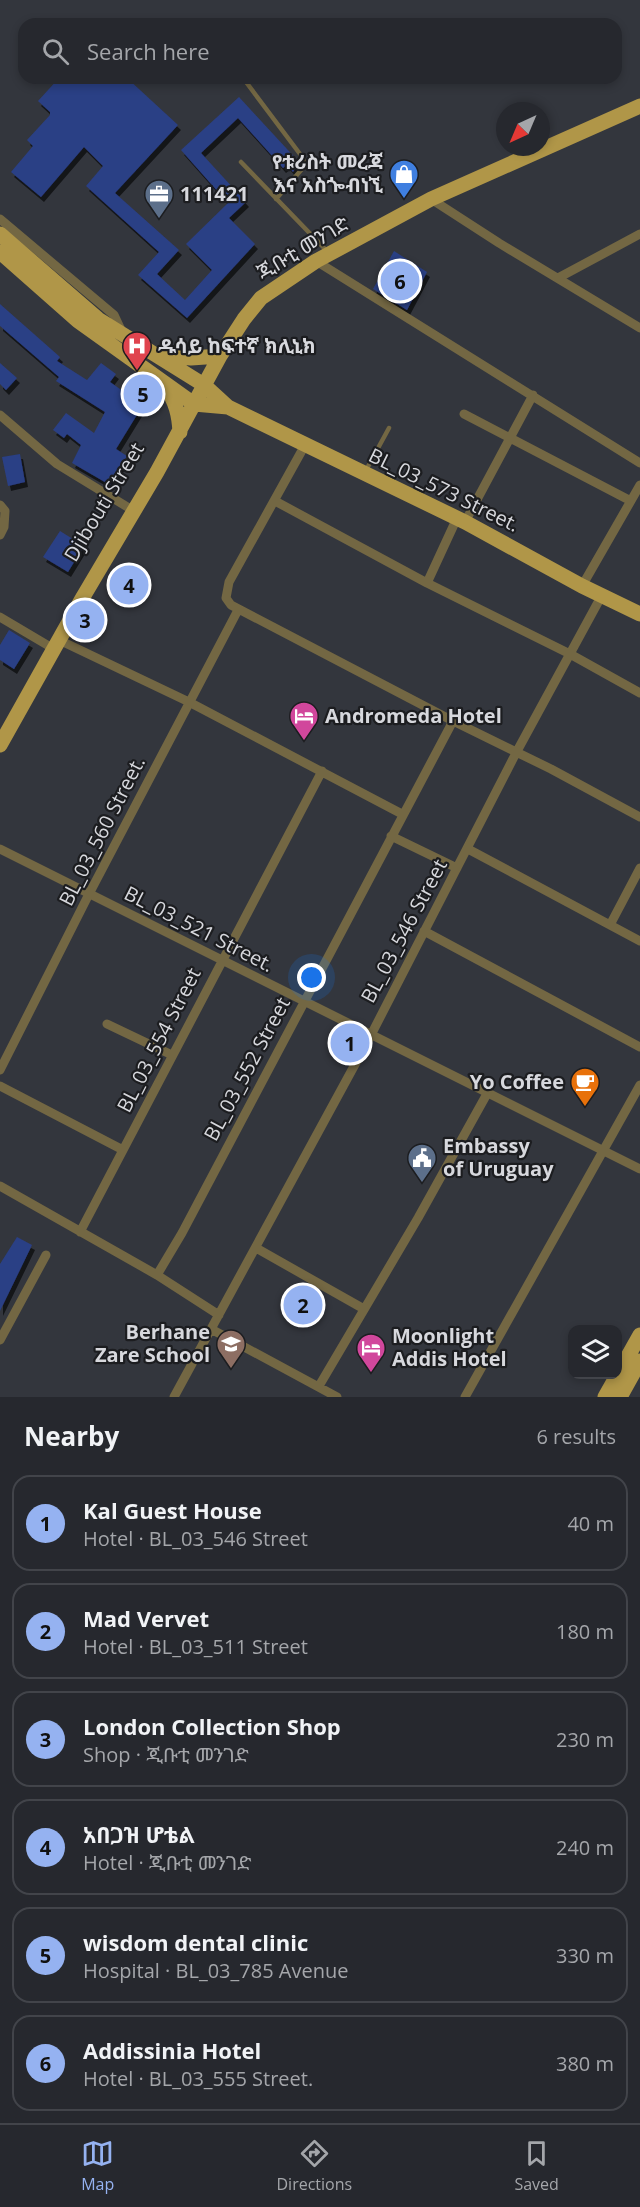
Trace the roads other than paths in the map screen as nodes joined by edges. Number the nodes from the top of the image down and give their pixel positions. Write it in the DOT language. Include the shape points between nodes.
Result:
graph roads {
  1 [pos="248,84"];
  2 [pos="640,99"];
  3 [pos="640,106"];
  4 [pos="550,139"];
  5 [pos="513,156"];
  6 [pos="241,162"];
  7 [pos="276,199"];
  8 [pos="431,199"];
  9 [pos="0,219"];
  10 [pos="0,234"];
  11 [pos="640,234"];
  12 [pos="324,248"];
  13 [pos="0,252"];
  14 [pos="316,261"];
  15 [pos="558,278"];
  16 [pos="640,328"];
  17 [pos="123,335"];
  18 [pos="154,355"];
  19 [pos="215,357"];
  20 [pos="159,378"];
  21 [pos="200,382"];
  22 [pos="533,395"];
  23 [pos="191,401"];
  24 [pos="228,407"];
  25 [pos="0,414"];
  26 [pos="464,414"];
  27 [pos="180,424"];
  28 [pos="390,428"];
  29 [pos="510,437"];
  30 [pos="304,445"];
  31 [pos="640,463"];
  32 [pos="364,474"];
  33 [pos="640,484"];
  34 [pos="629,500"];
  35 [pos="275,501"];
  36 [pos="0,505"];
  37 [pos="130,509"];
  38 [pos="461,520"];
  39 [pos="0,536"];
  40 [pos="427,583"];
  41 [pos="582,586"];
  42 [pos="602,595"];
  43 [pos="238,610"];
  44 [pos="640,614"];
  45 [pos="0,617"];
  46 [pos="53,644"];
  47 [pos="570,654"];
  48 [pos="640,693"];
  49 [pos="189,702"];
  50 [pos="453,721"];
  51 [pos="0,729"];
  52 [pos="0,745"];
  53 [pos="516,753"];
  54 [pos="322,771"];
  55 [pos="402,814"];
  56 [pos="640,818"];
  57 [pos="391,836"];
  58 [pos="0,849"];
  59 [pos="468,849"];
  60 [pos="457,868"];
  61 [pos="640,868"];
  62 [pos="89,894"];
  63 [pos="610,925"];
  64 [pos="424,931"];
  65 [pos="640,941"];
  66 [pos="221,960"];
  67 [pos="304,1000"];
  68 [pos="107,1024"];
  69 [pos="371,1035"];
  70 [pos="640,1047"];
  71 [pos="172,1054"];
  72 [pos="0,1070"];
  73 [pos="640,1085"];
  74 [pos="0,1086"];
  75 [pos="488,1092"];
  76 [pos="123,1150"];
  77 [pos="604,1150"];
  78 [pos="640,1169"];
  79 [pos="0,1186"];
  80 [pos="80,1232"];
  81 [pos="256,1248"];
  82 [pos="46,1255"];
  83 [pos="157,1275"];
  84 [pos="364,1309"];
  85 [pos="219,1315"];
  86 [pos="211,1329"];
  87 [pos="640,1335"];
  88 [pos="0,1340"];
  89 [pos="640,1361"];
  90 [pos="319,1386"];
  91 [pos="174,1397"];
  92 [pos="337,1397"];
  93 [pos="465,1397"];
  94 [pos="604,1397"];
  95 [pos="620,1397"];
  1 -- 7 [label="lane" via="303,158 302,169"];
  2 -- 4 [label="main road"];
  3 -- 8 [label="main road, ጂቡቲ መንገድ"];
  5 -- 12 [label="main road"];
  6 -- 7 [label="lane"];
  7 -- 12 [label="lane"];
  8 -- 14 [label="main road, ጂቡቲ መንገድ"];
  8 -- 15 [label="street"];
  9 -- 17 [label="street" via="114,315"];
  10 -- 17 [label="main road" via="83,307"];
  11 -- 15 [label="street"];
  12 -- 19 [label="main road" via="261,287"];
  13 -- 20 [label="main road" via="78,321"];
  14 -- 19 [label="main road, ጂቡቲ መንገድ" via="261,297"];
  14 -- 22 [label="street"];
  15 -- 16 [label="street"];
  17 -- 18 [label="main road"];
  18 -- 19 [label="main road"];
  18 -- 21 [label="main road"];
  19 -- 21 [label="main road, ጂቡቲ መንገድ"];
  20 -- 23 [label="main road"];
  20 -- 27 [label="main road" via="175,403"];
  21 -- 23 [label="main road, ጂቡቲ መንገድ"];
  21 -- 24 [label="main road"];
  22 -- 29 [label="street"];
  22 -- 31 [label="street"];
  23 -- 24 [label="main road"];
  23 -- 27 [label="main road, Djibouti Street"];
  24 -- 30 [label="main road, BL_03_573 Street."];
  25 -- 37 [label="street" via="57,464"];
  26 -- 29 [label="street"];
  27 -- 37 [label="main road, Djibouti Street"];
  28 -- 32 [label="lane"];
  29 -- 34 [label="street"];
  29 -- 38 [label="street"];
  30 -- 32 [label="main road, BL_03_573 Street."];
  30 -- 35 [label="street"];
  32 -- 38 [label="main road, BL_03_573 Street."];
  33 -- 34 [label="street"];
  34 -- 41 [label="street"];
  35 -- 40 [label="street"];
  35 -- 43 [label="street" via="230,582 225,598"];
  36 -- 39 [label="street" via="5,511"];
  37 -- 46 [label="main road, Djibouti Street" via="80,583"];
  38 -- 40 [label="street"];
  38 -- 41 [label="main road, BL_03_573 Street."];
  40 -- 47 [label="street"];
  41 -- 42 [label="main road, BL_03_573 Street."];
  42 -- 44 [label="main road, BL_03_573 Street."];
  42 -- 47 [label="street, BL_03_546 Street"];
  43 -- 49 [label="street, BL_03_560 Street."];
  43 -- 50 [label="street"];
  45 -- 46 [label="street"];
  46 -- 49 [label="street"];
  46 -- 51 [label="main road, Djibouti Street"];
  46 -- 52 [label="main road"];
  47 -- 48 [label="street"];
  47 -- 53 [label="street, BL_03_546 Street"];
  49 -- 54 [label="street"];
  49 -- 62 [label="street, BL_03_560 Street."];
  50 -- 53 [label="street"];
  50 -- 55 [label="street, BL_03_552 Street"];
  53 -- 56 [label="street"];
  53 -- 59 [label="street, BL_03_546 Street"];
  54 -- 55 [label="street"];
  54 -- 66 [label="street, BL_03_554 Street"];
  55 -- 57 [label="street, BL_03_552 Street"];
  57 -- 60 [label="street"];
  57 -- 67 [label="street, BL_03_552 Street"];
  58 -- 62 [label="street, BL_03_521 Street."];
  59 -- 60 [label="street, BL_03_546 Street"];
  59 -- 63 [label="street"];
  60 -- 64 [label="street, BL_03_546 Street"];
  61 -- 63 [label="street"];
  62 -- 66 [label="street, BL_03_521 Street."];
  62 -- 72 [label="street, BL_03_560 Street."];
  63 -- 65 [label="street"];
  64 -- 69 [label="street, BL_03_546 Street"];
  64 -- 70 [label="street"];
  66 -- 67 [label="street, BL_03_521 Street."];
  66 -- 71 [label="street, BL_03_554 Street"];
  67 -- 69 [label="street, BL_03_521 Street."];
  67 -- 83 [label="street, BL_03_552 Street"];
  68 -- 71 [label="street"];
  69 -- 75 [label="street, BL_03_521 Street."];
  69 -- 81 [label="street, BL_03_546 Street"];
  71 -- 76 [label="street, BL_03_554 Street"];
  73 -- 77 [label="street"];
  74 -- 76 [label="street"];
  75 -- 77 [label="street, BL_03_521 Street."];
  75 -- 84 [label="street"];
  76 -- 80 [label="street, BL_03_554 Street"];
  77 -- 78 [label="street, BL_03_521 Street."];
  77 -- 93 [label="street"];
  79 -- 80 [label="street"];
  80 -- 83 [label="street"];
  81 -- 84 [label="street"];
  81 -- 85 [label="street, BL_03_546 Street"];
  82 -- 88 [label="street"];
  83 -- 85 [label="street"];
  84 -- 90 [label="street"];
  85 -- 86 [label="street, BL_03_546 Street"];
  86 -- 90 [label="street"];
  86 -- 91 [label="street"];
  87 -- 94 [label="main road"];
  89 -- 95 [label="main road"];
  90 -- 92 [label="street"];
}
